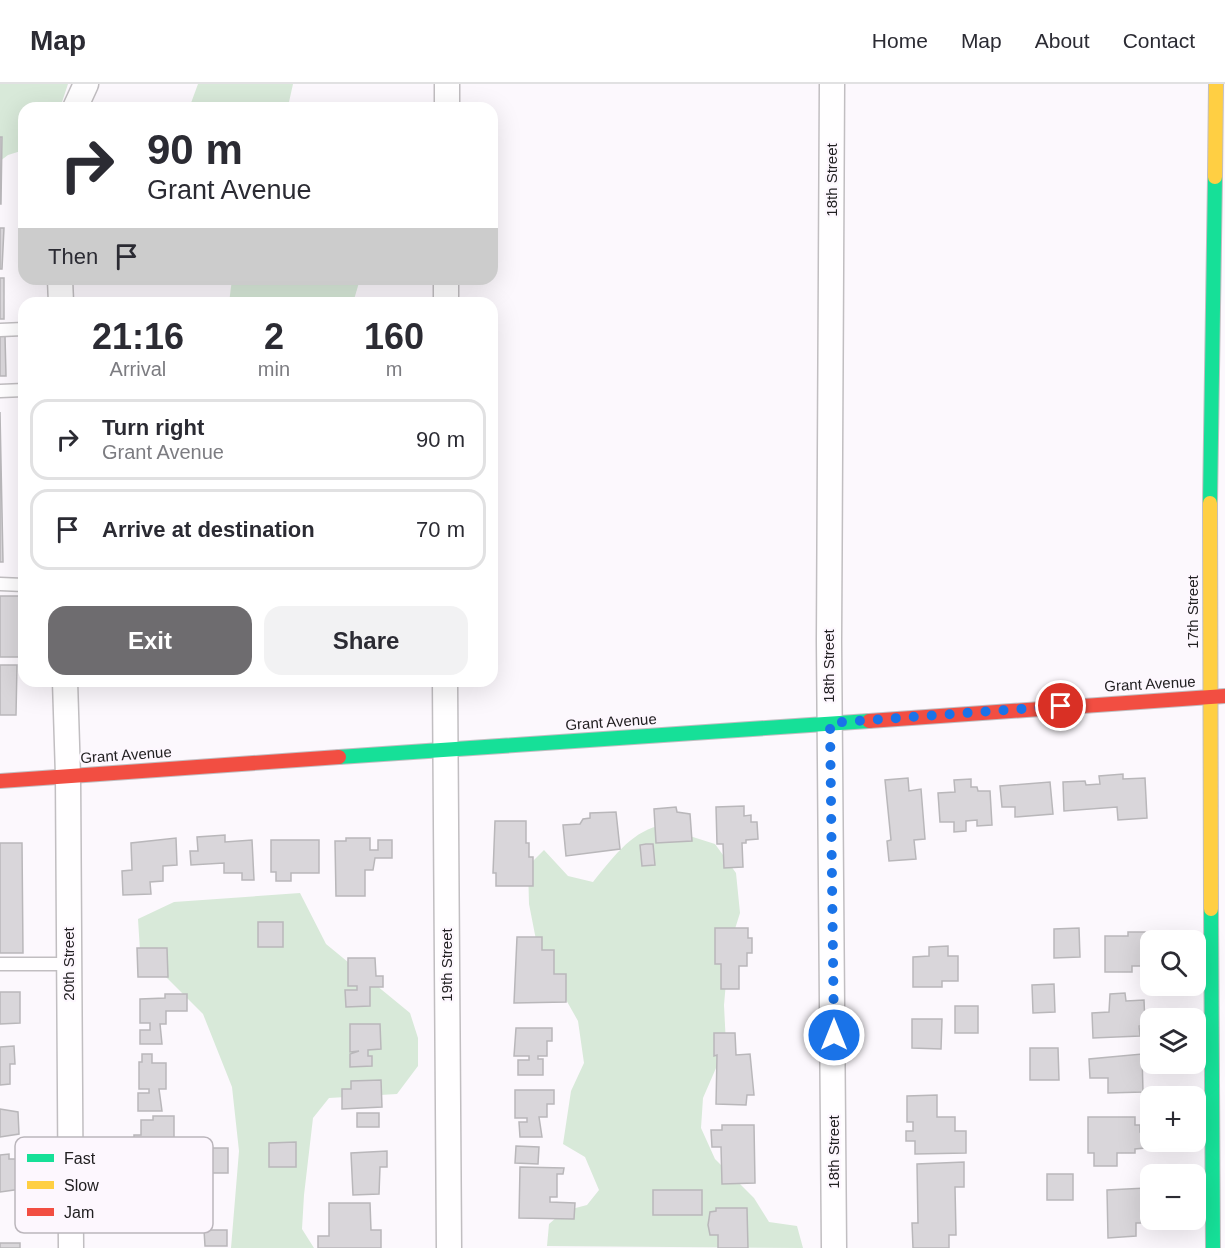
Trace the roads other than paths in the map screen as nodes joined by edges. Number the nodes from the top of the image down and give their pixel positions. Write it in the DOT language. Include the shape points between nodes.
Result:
graph roads {
  1 [pos="86,84"];
  2 [pos="447,84"];
  3 [pos="832,84"];
  4 [pos="1216,84"];
  5 [pos="78,102"];
  6 [pos="447,102"];
  7 [pos="18,329"];
  8 [pos="0,330"];
  9 [pos="18,390"];
  10 [pos="0,391"];
  11 [pos="0,584"];
  12 [pos="18,585"];
  13 [pos="65,687"];
  14 [pos="445,687"];
  15 [pos="1225,696"];
  16 [pos="1210,697"];
  17 [pos="830,723"];
  18 [pos="445,751"];
  19 [pos="68,776"];
  20 [pos="0,782"];
  21 [pos="0,964"];
  22 [pos="69,964"];
  23 [pos="1218,1007"];
  24 [pos="70,1137"];
  25 [pos="71,1233"];
  26 [pos="71,1248"];
  27 [pos="449,1248"];
  28 [pos="834,1248"];
  29 [pos="1213,1248"];
  1 -- 5 [label="street"];
  2 -- 6 [label="street"];
  3 -- 17 [label="street, 18th Street"];
  4 -- 16 [label="street, 17th Street"];
  7 -- 8 [label="lane"];
  9 -- 10 [label="lane"];
  11 -- 12 [label="lane"];
  13 -- 19 [label="street, 20th Street"];
  14 -- 18 [label="street, 19th Street"];
  15 -- 16 [label="street, Grant Avenue"];
  16 -- 17 [label="street, Grant Avenue"];
  16 -- 23 [label="street, 17th Street"];
  17 -- 18 [label="street, Grant Avenue"];
  17 -- 28 [label="street, 18th Street"];
  18 -- 19 [label="street, Grant Avenue"];
  18 -- 27 [label="street, 19th Street"];
  19 -- 20 [label="street, Grant Avenue"];
  19 -- 22 [label="street, 20th Street"];
  21 -- 22 [label="lane"];
  22 -- 24 [label="street, 20th Street"];
  23 -- 29 [label="street, 17th Street"];
  25 -- 26 [label="street, 20th Street"];
}
